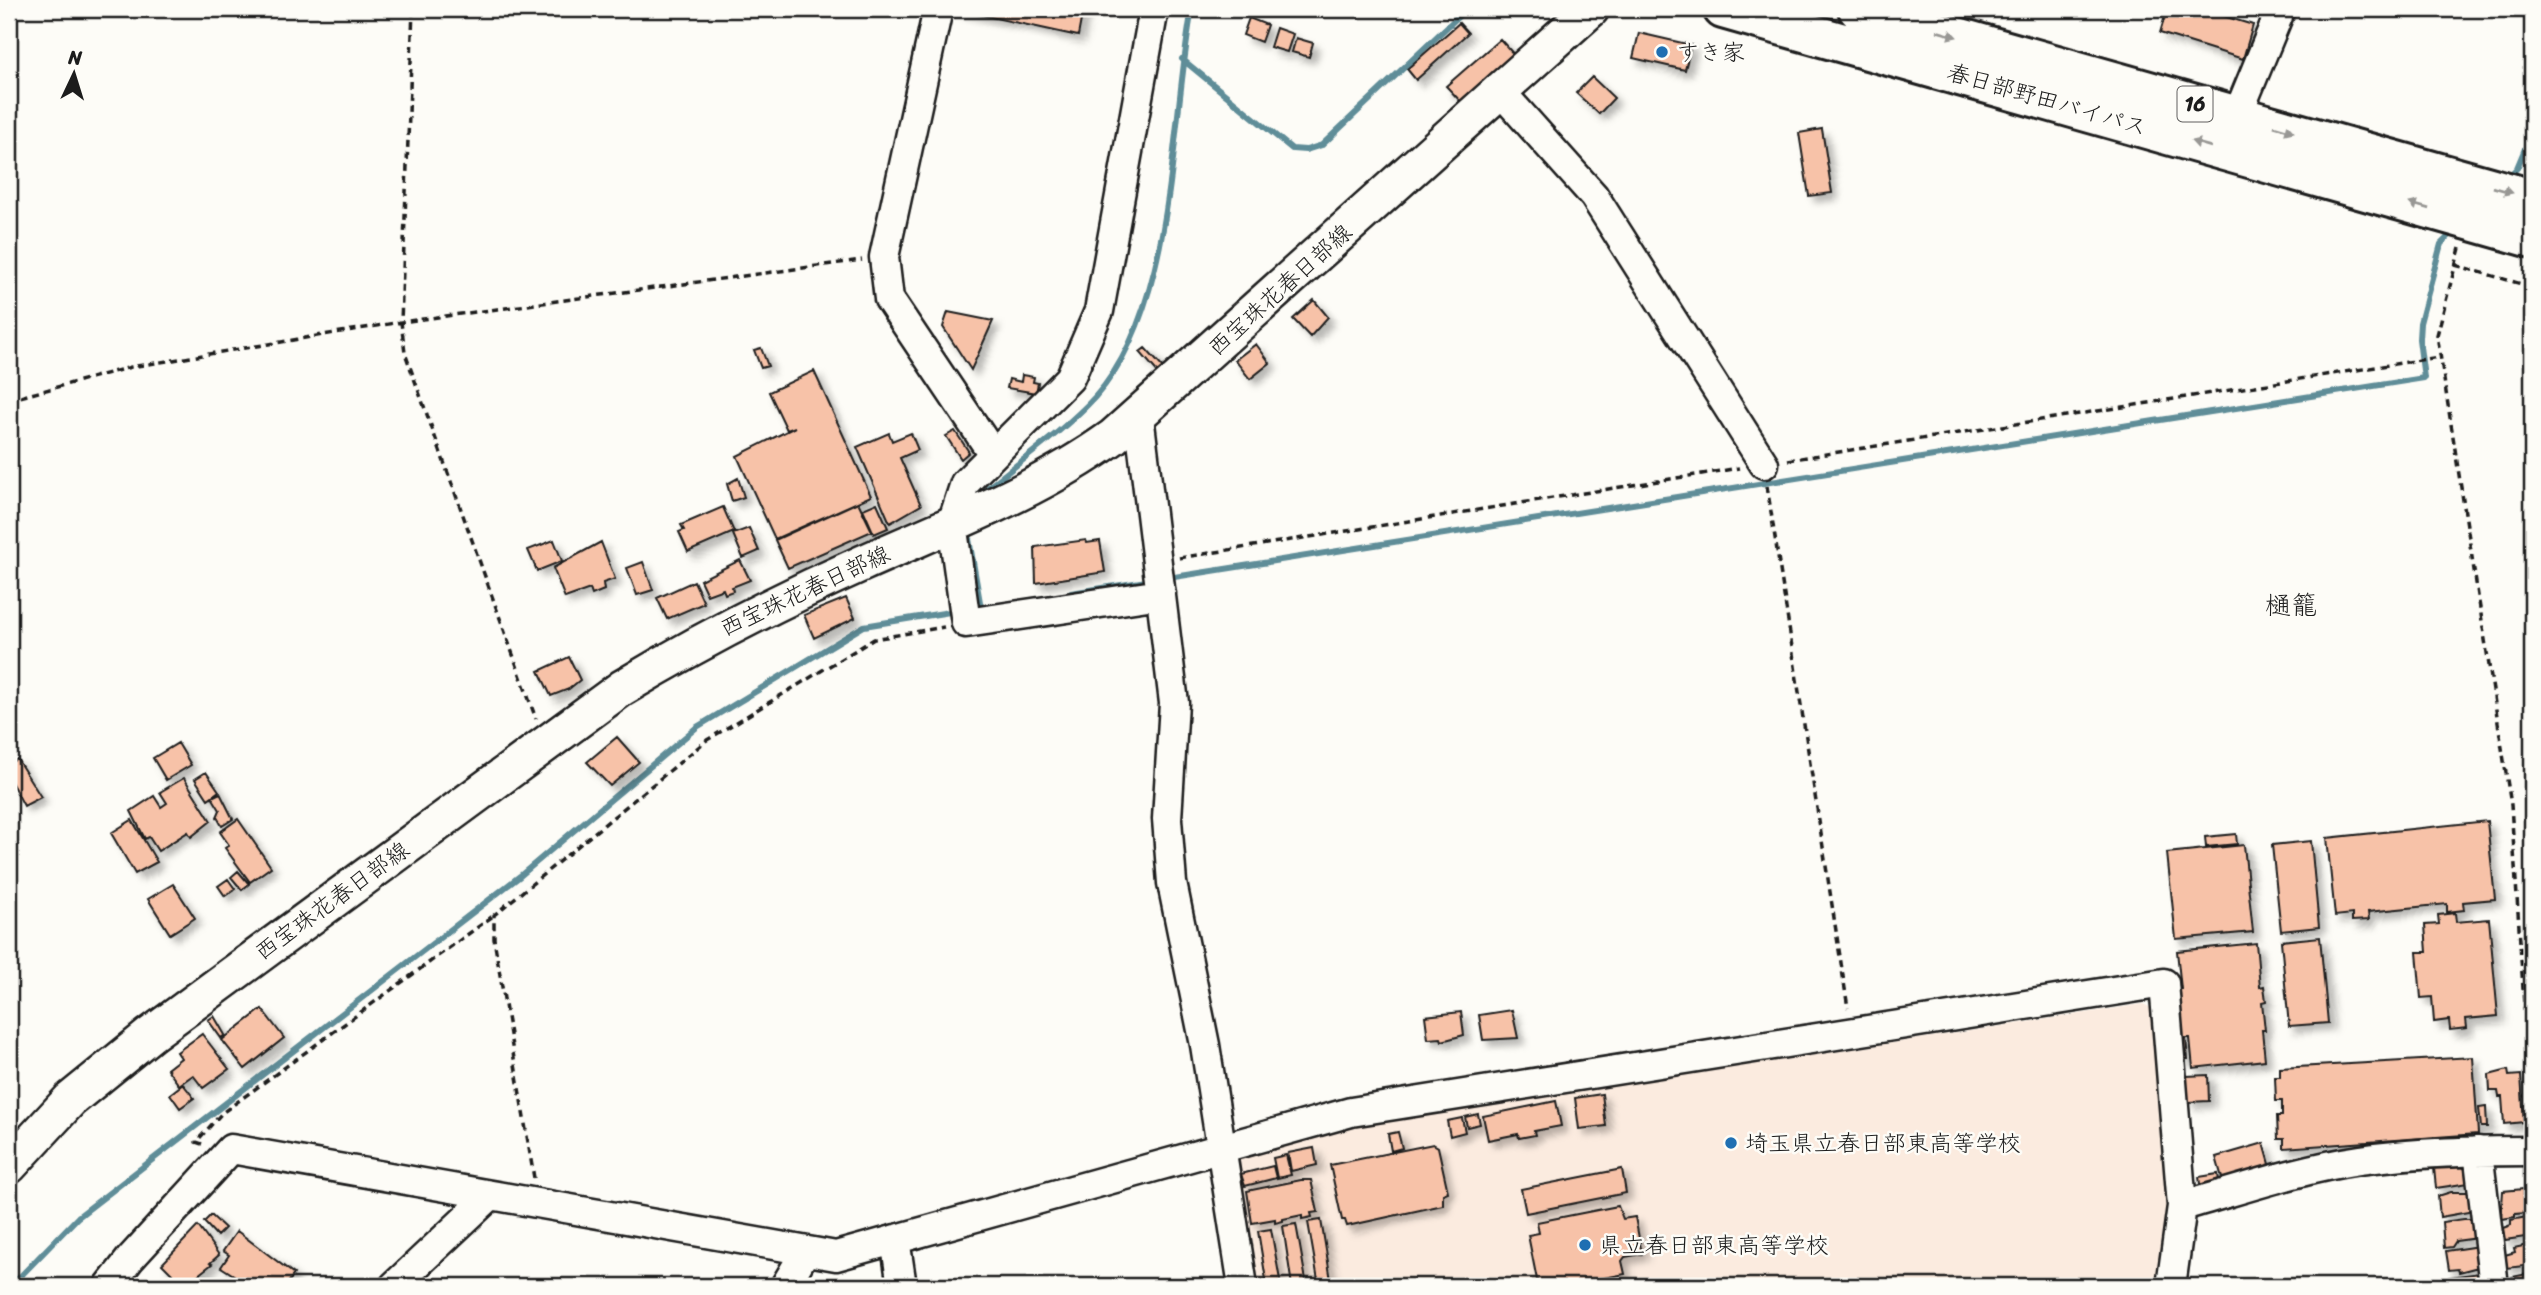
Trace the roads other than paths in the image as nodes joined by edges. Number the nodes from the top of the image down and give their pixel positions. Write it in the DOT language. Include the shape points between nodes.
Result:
graph roads {
  1 [pos="938,9"];
  2 [pos="1154,9"];
  3 [pos="1591,9"];
  4 [pos="1723,9"];
  5 [pos="1858,9"];
  6 [pos="2281,9"];
  7 [pos="1501,92"];
  8 [pos="2237,116"];
  9 [pos="2532,199"];
  10 [pos="2532,238"];
  11 [pos="1139,415"];
  12 [pos="992,454"];
  13 [pos="1764,464"];
  14 [pos="969,516"];
  15 [pos="1161,594"];
  16 [pos="1220,1147"];
  17 [pos="2478,1152"];
  18 [pos="2532,1152"];
  19 [pos="9,1166"];
  20 [pos="491,1195"];
  21 [pos="2182,1206"];
  22 [pos="895,1239"];
  23 [pos="805,1252"];
  24 [pos="109,1286"];
  25 [pos="394,1286"];
  26 [pos="785,1286"];
  27 [pos="902,1286"];
  28 [pos="1244,1286"];
  29 [pos="2171,1286"];
  30 [pos="2494,1286"];
  1 -- 12 [label="street" via="884,257 889,299"];
  2 -- 12 [label="street" via="1099,311 1070,378"];
  3 -- 7 [label="main road, 西宝珠花春日部線"];
  10 -- 4 [label="highway, 春日部野田バイパス / 16, one-way"];
  5 -- 8 [label="highway, 春日部野田バイパス / 16, one-way"];
  6 -- 8 [label="street"];
  7 -- 11 [label="main road, 西宝珠花春日部線"];
  7 -- 13 [label="street" via="1594,196"];
  8 -- 9 [label="highway, 春日部野田バイパス / 16, one-way"];
  11 -- 14 [label="main road, 西宝珠花春日部線" via="1077,463"];
  11 -- 15 [label="street"];
  12 -- 14 [label="street" via="965,482"];
  14 -- 15 [label="street" via="966,623"];
  14 -- 19 [label="main road, 西宝珠花春日部線" via="701,641 622,688 150,1035 70,1100"];
  15 -- 16 [label="street" via="1174,703 1167,819 1172,883"];
  16 -- 21 [label="street" via="1351,1112 2164,983"];
  16 -- 22 [label="street"];
  16 -- 28 [label="street"];
  17 -- 18 [label="street"];
  17 -- 21 [label="street" via="2350,1162"];
  17 -- 30 [label="street"];
  20 -- 23 [label="street"];
  20 -- 24 [label="street" via="232,1149"];
  20 -- 25 [label="street"];
  21 -- 29 [label="street"];
  22 -- 23 [label="street" via="836,1256"];
  22 -- 27 [label="street"];
  23 -- 26 [label="street"];
}
